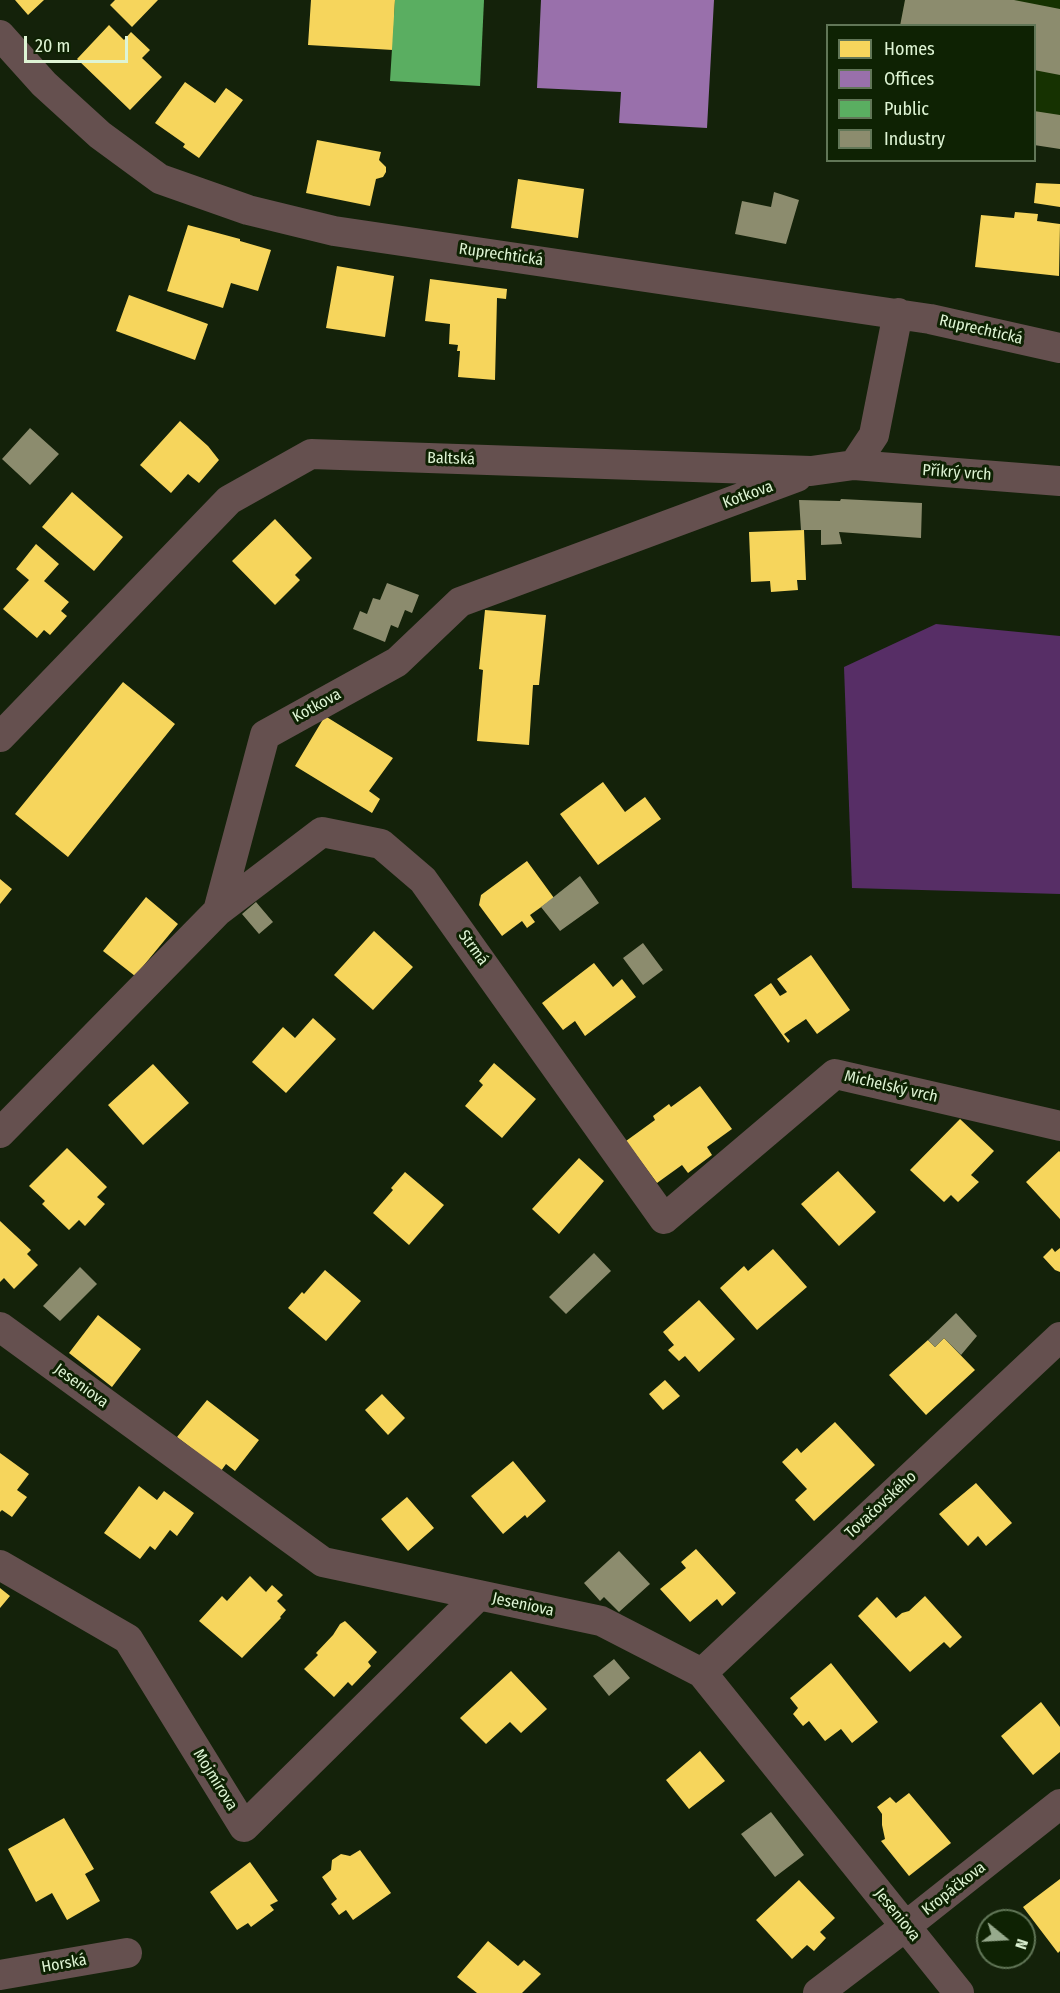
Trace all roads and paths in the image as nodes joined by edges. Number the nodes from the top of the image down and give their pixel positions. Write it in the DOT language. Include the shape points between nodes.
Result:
graph roads {
  1 [pos="0,35"];
  2 [pos="898,313"];
  3 [pos="1060,348"];
  4 [pos="854,465"];
  5 [pos="811,471"];
  6 [pos="1060,481"];
  7 [pos="0,737"];
  8 [pos="218,911"];
  9 [pos="1060,1126"];
  10 [pos="0,1133"];
  11 [pos="664,1219"];
  12 [pos="0,1328"];
  13 [pos="1060,1337"];
  14 [pos="0,1564"];
  15 [pos="479,1595"];
  16 [pos="702,1673"];
  17 [pos="1060,1804"];
  18 [pos="906,1926"];
  19 [pos="127,1953"];
  20 [pos="0,1975"];
  21 [pos="818,1993"];
  22 [pos="959,1993"];
  1 -- 2 [label="street, Ruprechtická" via="44,84 100,135 160,179 249,210 334,231"];
  2 -- 3 [label="street, Ruprechtická"];
  2 -- 4 [label="street" via="874,435"];
  4 -- 5 [label="street, Baltská"];
  4 -- 6 [label="street, Příkrý vrch"];
  5 -- 7 [label="street, Baltská" via="311,454 229,500"];
  5 -- 8 [label="street, Kotkova" via="460,602 397,662 265,735"];
  8 -- 10 [label="street, Kotkova"];
  8 -- 11 [label="street, Strmá" via="322,832 381,844 423,880"];
  9 -- 11 [label="street, Michelský vrch" via="836,1074"];
  12 -- 15 [label="street, Jeseniova" via="323,1562"];
  13 -- 16 [label="street, Tovačovského"];
  14 -- 15 [label="street, Mojmírova" via="128,1639 244,1827"];
  15 -- 16 [label="street, Jeseniova" via="601,1621"];
  16 -- 18 [label="street, Jeseniova"];
  17 -- 18 [label="street, Kropáčkova"];
  18 -- 21 [label="street, Kropáčkova"];
  18 -- 22 [label="street, Jeseniova"];
  19 -- 20 [label="street, Horská"];
}
